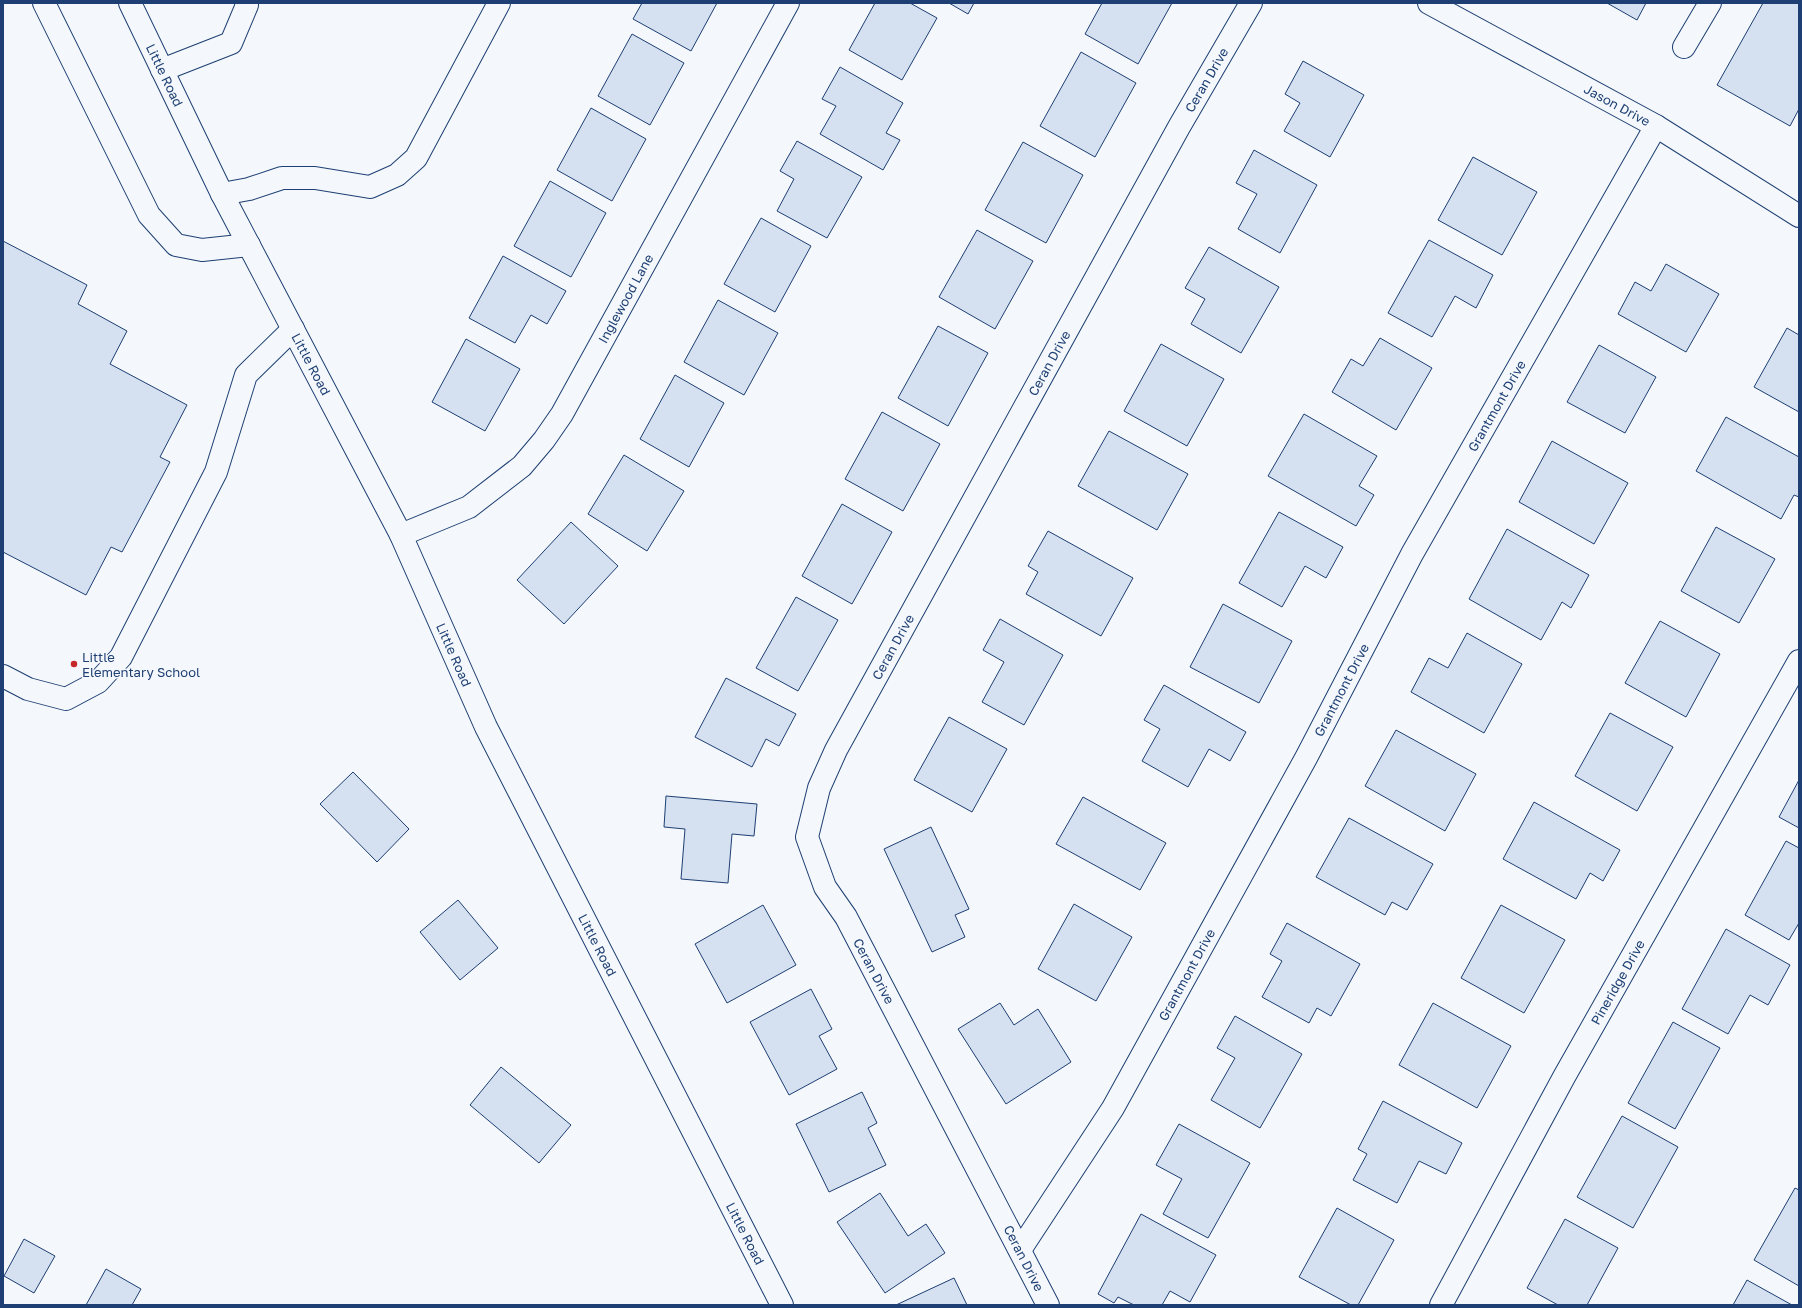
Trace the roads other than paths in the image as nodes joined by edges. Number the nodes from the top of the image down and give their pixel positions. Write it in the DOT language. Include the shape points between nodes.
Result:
graph roads {
  1 [pos="44,3"];
  2 [pos="130,3"];
  3 [pos="246,3"];
  4 [pos="499,3"];
  5 [pos="788,3"];
  6 [pos="1251,3"];
  7 [pos="1429,3"];
  8 [pos="1710,3"];
  9 [pos="1684,47"];
  10 [pos="162,70"];
  11 [pos="1656,126"];
  12 [pos="222,194"];
  13 [pos="1796,208"];
  14 [pos="249,245"];
  15 [pos="293,329"];
  16 [pos="401,535"];
  17 [pos="1799,661"];
  18 [pos="3,676"];
  19 [pos="1020,1250"];
  20 [pos="782,1305"];
  21 [pos="1048,1305"];
  22 [pos="1441,1305"];
  1 -- 14 [label="street" via="149,215 176,245 202,250"];
  2 -- 10 [label="street, Little Road"];
  3 -- 10 [label="street" via="231,43"];
  4 -- 12 [label="street" via="416,158 397,175 370,187 315,178 282,178 249,189"];
  5 -- 16 [label="street, Inglewood Lane" via="566,407 544,440 522,466 469,507"];
  6 -- 19 [label="street, Ceran Drive" via="1175,134 836,750 819,788 807,837 825,887 846,917"];
  7 -- 11 [label="street, Jason Drive"];
  8 -- 9 [label="street"];
  10 -- 12 [label="street, Little Road"];
  11 -- 13 [label="street, Jason Drive"];
  11 -- 19 [label="street, Grantmont Drive" via="1412,554 1306,758 1114,1108"];
  12 -- 14 [label="street, Little Road"];
  14 -- 15 [label="street, Little Road"];
  15 -- 16 [label="street, Little Road"];
  15 -- 18 [label="street" via="246,375 216,472 121,657 98,682 66,699 28,689"];
  16 -- 20 [label="street, Little Road" via="486,727"];
  17 -- 22 [label="street, Pineridge Drive" via="1564,1077"];
  19 -- 21 [label="street, Ceran Drive"];
}
